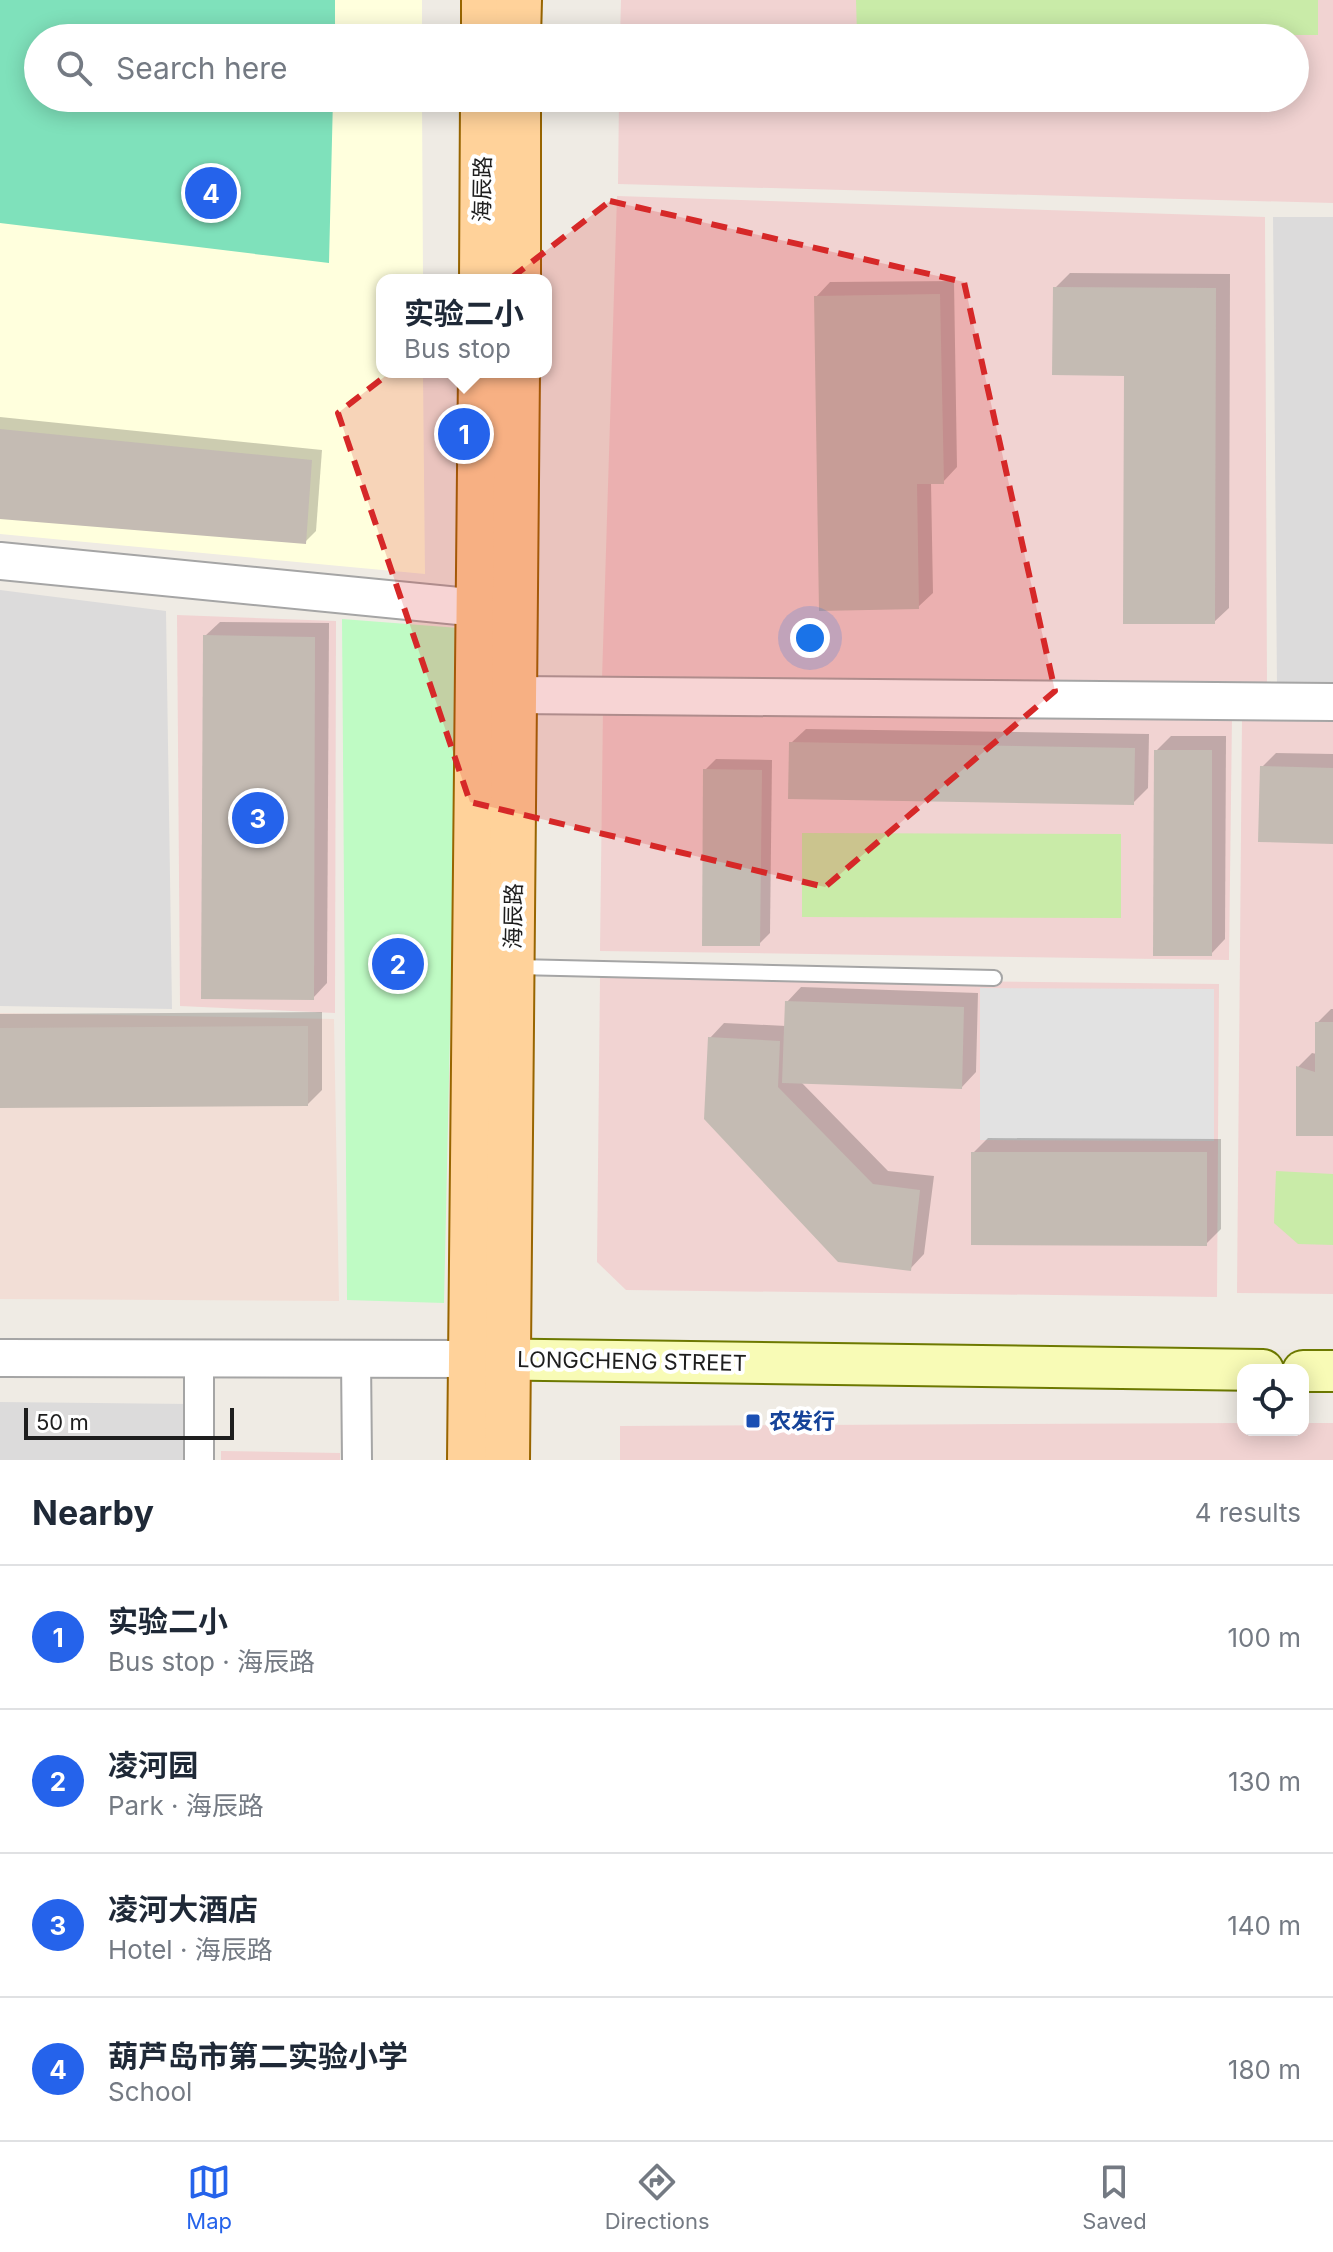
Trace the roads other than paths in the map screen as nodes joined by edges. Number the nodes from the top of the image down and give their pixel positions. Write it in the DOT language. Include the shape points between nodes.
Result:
graph roads {
  1 [pos="484,0"];
  2 [pos="519,0"];
  3 [pos="484,24"];
  4 [pos="518,24"];
  5 [pos="483,112"];
  6 [pos="518,112"];
  7 [pos="482,274"];
  8 [pos="518,274"];
  9 [pos="481,378"];
  10 [pos="517,378"];
  11 [pos="0,561"];
  12 [pos="479,608"];
  13 [pos="516,695"];
  14 [pos="1333,702"];
  15 [pos="513,967"];
  16 [pos="994,978"];
  17 [pos="0,1358"];
  18 [pos="199,1358"];
  19 [pos="356,1359"];
  20 [pos="489,1359"];
  21 [pos="1237,1370"];
  22 [pos="1309,1371"];
  23 [pos="1333,1371"];
  24 [pos="199,1460"];
  25 [pos="357,1460"];
  26 [pos="470,1460"];
  27 [pos="507,1460"];
  1 -- 3 [label="main road"];
  2 -- 4 [label="main road"];
  5 -- 7 [label="main road, 海辰路"];
  6 -- 8 [label="main road, 海辰路"];
  9 -- 12 [label="main road, 海辰路"];
  10 -- 13 [label="main road, 海辰路"];
  11 -- 12 [label="street"];
  12 -- 20 [label="main road, 海辰路"];
  13 -- 14 [label="street"];
  13 -- 15 [label="main road, 海辰路"];
  15 -- 16 [label="lane"];
  15 -- 20 [label="main road, 海辰路"];
  17 -- 18 [label="street, LONGCHENG STREET"];
  18 -- 19 [label="street, LONGCHENG STREET"];
  18 -- 24 [label="street"];
  19 -- 20 [label="street, LONGCHENG STREET"];
  19 -- 25 [label="street"];
  20 -- 21 [label="main road, LONGCHENG STREET"];
  20 -- 26 [label="main road, 海辰路"];
  20 -- 27 [label="main road, 海辰路"];
  22 -- 23 [label="main road"];
}
